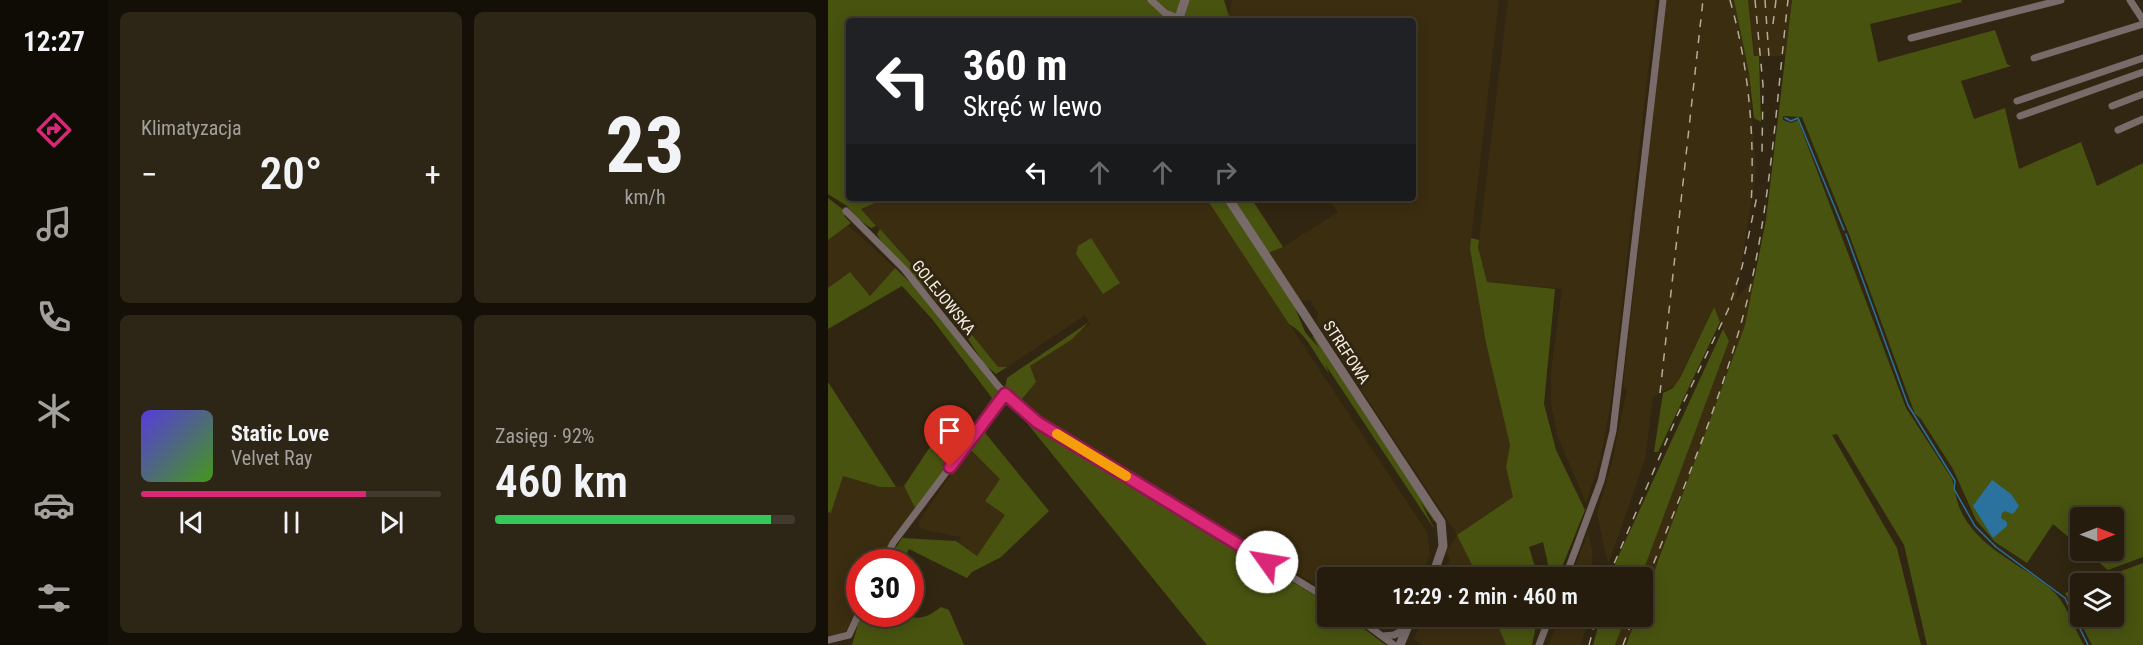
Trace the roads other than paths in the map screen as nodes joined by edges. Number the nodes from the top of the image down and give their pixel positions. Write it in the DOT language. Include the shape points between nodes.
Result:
graph roads {
  1 [pos="1151,0"];
  2 [pos="1185,0"];
  3 [pos="1663,0"];
  4 [pos="2061,0"];
  5 [pos="2130,0"];
  6 [pos="1174,18"];
  7 [pos="1179,18"];
  8 [pos="2143,22"];
  9 [pos="1911,38"];
  10 [pos="2034,58"];
  11 [pos="2143,58"];
  12 [pos="2143,72"];
  13 [pos="2143,94"];
  14 [pos="2018,101"];
  15 [pos="2112,106"];
  16 [pos="2020,116"];
  17 [pos="2143,119"];
  18 [pos="2118,130"];
  19 [pos="1230,201"];
  20 [pos="846,211"];
  21 [pos="1005,394"];
  22 [pos="890,549"];
  23 [pos="1436,567"];
  24 [pos="1569,567"];
  25 [pos="1317,592"];
  26 [pos="853,627"];
  27 [pos="1370,627"];
  28 [pos="1546,627"];
  29 [pos="1406,629"];
  30 [pos="1383,636"];
  31 [pos="828,640"];
  32 [pos="1394,645"];
  33 [pos="1400,645"];
  34 [pos="1539,645"];
  1 -- 6 [label="street"];
  2 -- 7 [label="street"];
  3 -- 24 [label="street" via="1613,431 1598,489"];
  4 -- 9 [label="street"];
  5 -- 8 [label="street"];
  8 -- 10 [label="street"];
  11 -- 14 [label="street"];
  12 -- 16 [label="street"];
  13 -- 15 [label="street"];
  17 -- 18 [label="street"];
  19 -- 23 [label="street, STREFOWA" via="1441,522 1443,546"];
  20 -- 21 [label="street, GOLEJOWSKA" via="928,297"];
  21 -- 22 [label="street"];
  21 -- 25 [label="street, GOLEJOWSKA" via="1055,433"];
  26 -- 31 [label="street" via="849,635"];
  27 -- 30 [label="street"];
  28 -- 34 [label="street"];
  29 -- 30 [label="street"];
  29 -- 33 [label="street"];
  30 -- 32 [label="street"];
}
